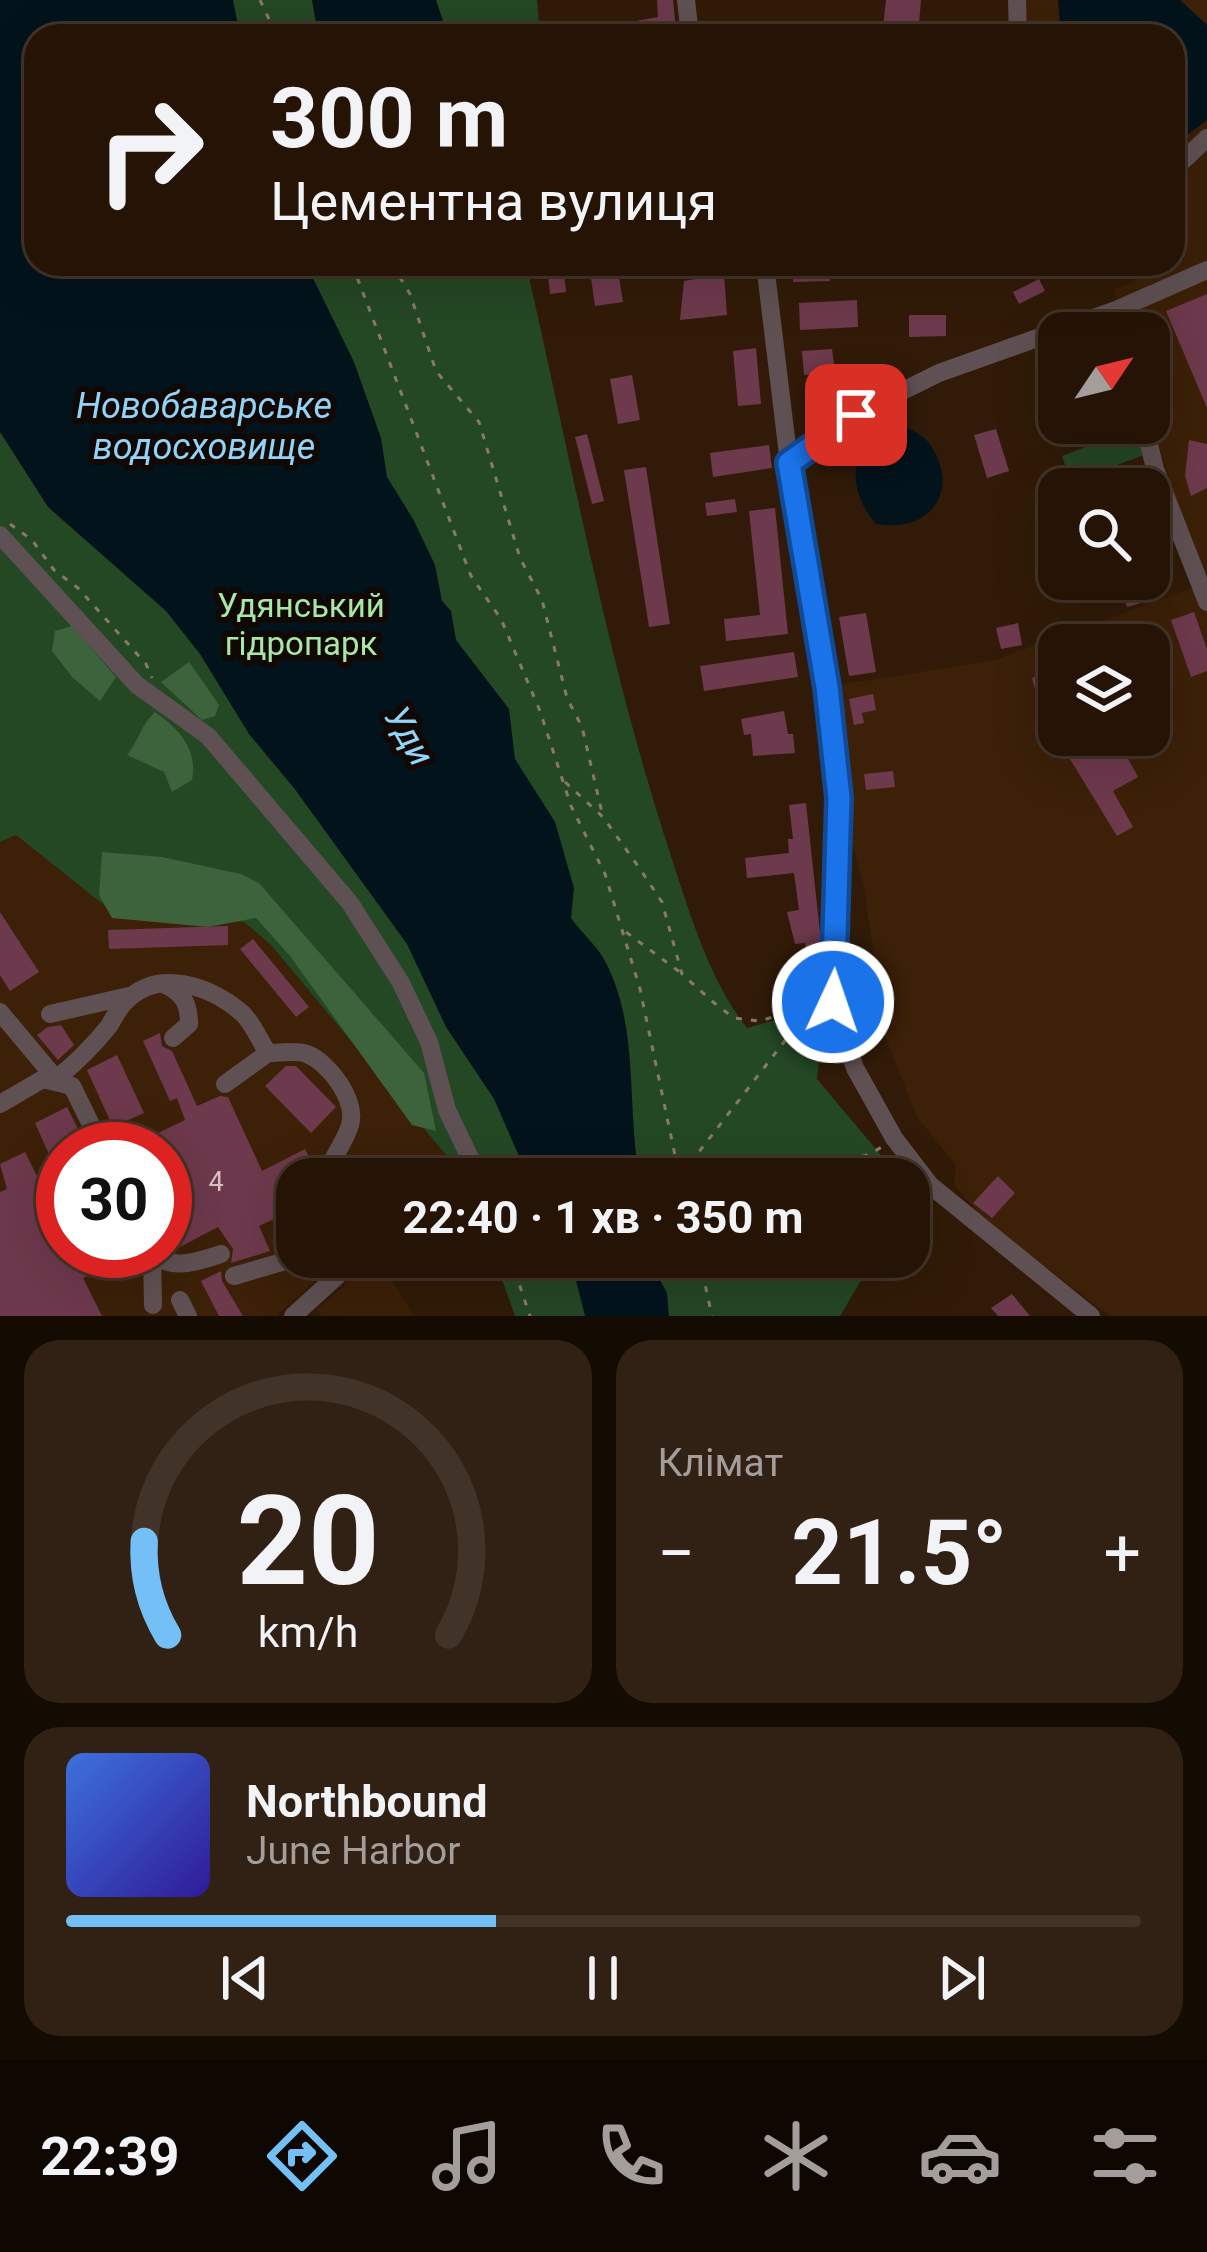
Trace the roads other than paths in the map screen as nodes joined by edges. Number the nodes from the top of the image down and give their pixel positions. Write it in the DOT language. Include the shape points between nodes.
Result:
graph roads {
  1 [pos="1207,138"];
  2 [pos="1185,159"];
  3 [pos="766,276"];
  4 [pos="1169,276"];
  5 [pos="1116,310"];
  6 [pos="1149,444"];
  7 [pos="789,463"];
  8 [pos="0,535"];
  9 [pos="1207,602"];
  10 [pos="164,984"];
  11 [pos="139,992"];
  12 [pos="0,1012"];
  13 [pos="50,1014"];
  14 [pos="173,1038"];
  15 [pos="268,1053"];
  16 [pos="56,1079"];
  17 [pos="225,1084"];
  18 [pos="0,1104"];
  19 [pos="90,1122"];
  20 [pos="333,1158"];
  21 [pos="470,1158"];
  22 [pos="221,1254"];
  23 [pos="192,1262"];
  24 [pos="276,1264"];
  25 [pos="235,1276"];
  26 [pos="152,1278"];
  27 [pos="335,1278"];
  28 [pos="153,1305"];
  29 [pos="293,1316"];
  30 [pos="1091,1316"];
  1 -- 2 [label="street"];
  3 -- 7 [label="street"];
  4 -- 5 [label="street"];
  5 -- 7 [label="street" via="939,373 841,423"];
  6 -- 9 [label="street"];
  7 -- 30 [label="street" via="839,798 833,1002 855,1067 929,1185"];
  8 -- 21 [label="street" via="137,685 208,736 350,903 401,982"];
  10 -- 11 [label="street"];
  10 -- 14 [label="street" via="180,991 189,1009 189,1024"];
  10 -- 15 [label="street" via="208,990 246,1017"];
  11 -- 13 [label="street"];
  11 -- 16 [label="street"];
  12 -- 16 [label="street"];
  15 -- 17 [label="street"];
  15 -- 20 [label="street" via="307,1054 348,1096 352,1121"];
  16 -- 18 [label="street"];
  16 -- 19 [label="street" via="72,1086"];
  22 -- 23 [label="street"];
  24 -- 25 [label="street"];
  26 -- 28 [label="street"];
  27 -- 29 [label="street"];
}
